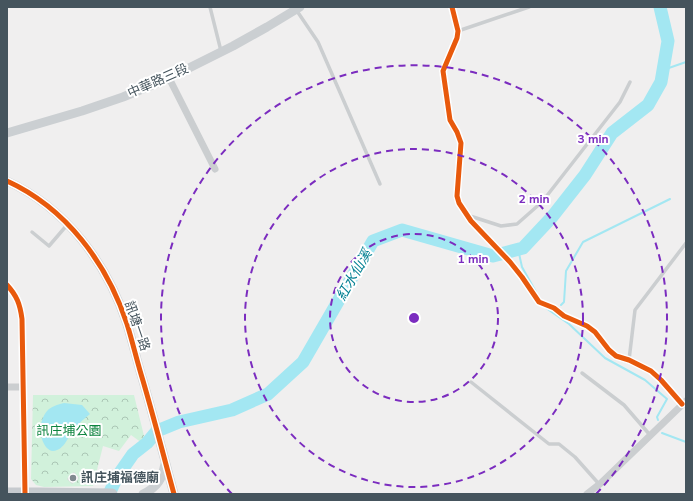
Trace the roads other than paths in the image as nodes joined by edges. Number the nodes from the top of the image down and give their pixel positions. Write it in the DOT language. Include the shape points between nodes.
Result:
graph roads {
  1 [pos="210,7"];
  2 [pos="452,7"];
  3 [pos="529,7"];
  4 [pos="298,8"];
  5 [pos="458,31"];
  6 [pos="221,52"];
  7 [pos="169,78"];
  8 [pos="630,82"];
  9 [pos="7,133"];
  10 [pos="215,169"];
  11 [pos="7,181"];
  12 [pos="380,184"];
  13 [pos="466,214"];
  14 [pos="68,224"];
  15 [pos="32,232"];
  16 [pos="686,243"];
  17 [pos="7,285"];
  18 [pos="630,360"];
  19 [pos="582,373"];
  20 [pos="471,382"];
  21 [pos="7,387"];
  22 [pos="23,387"];
  23 [pos="684,402"];
  24 [pos="650,435"];
  25 [pos="166,463"];
  26 [pos="170,479"];
  27 [pos="599,484"];
  28 [pos="7,493"];
  29 [pos="25,493"];
  30 [pos="91,493"];
  31 [pos="112,494"];
  32 [pos="143,494"];
  33 [pos="174,494"];
  34 [pos="180,494"];
  35 [pos="587,494"];
  1 -- 6 [label="lane"];
  2 -- 5 [label="street"];
  3 -- 5 [label="lane"];
  4 -- 6 [label="street, 中華路三段"];
  4 -- 12 [label="lane" via="318,42"];
  5 -- 13 [label="street" via="443,71 450,120 461,142 457,196"];
  6 -- 7 [label="street, 中華路三段"];
  7 -- 9 [label="street, 中華路三段" via="82,112"];
  7 -- 10 [label="street"];
  8 -- 13 [label="lane" via="620,102 542,202 516,224 501,226"];
  11 -- 14 [label="street, 訊塘一路" via="23,188"];
  13 -- 18 [label="street" via="510,262 539,302 588,326 616,356"];
  14 -- 15 [label="lane" via="49,246"];
  14 -- 25 [label="street, 訊塘一路" via="104,272 117,300"];
  16 -- 18 [label="lane" via="635,310"];
  17 -- 22 [label="street" via="21,308"];
  18 -- 23 [label="street" via="651,371"];
  19 -- 24 [label="lane" via="624,405"];
  20 -- 27 [label="lane" via="549,444 559,444 575,457"];
  21 -- 22 [label="street"];
  22 -- 29 [label="street"];
  23 -- 24 [label="street"];
  24 -- 27 [label="street"];
  25 -- 26 [label="street"];
  25 -- 32 [label="street" via="156,486"];
  26 -- 33 [label="street"];
  26 -- 34 [label="street"];
  27 -- 35 [label="street"];
  28 -- 29 [label="main road"];
  29 -- 30 [label="main road"];
  30 -- 31 [label="main road"];
}
